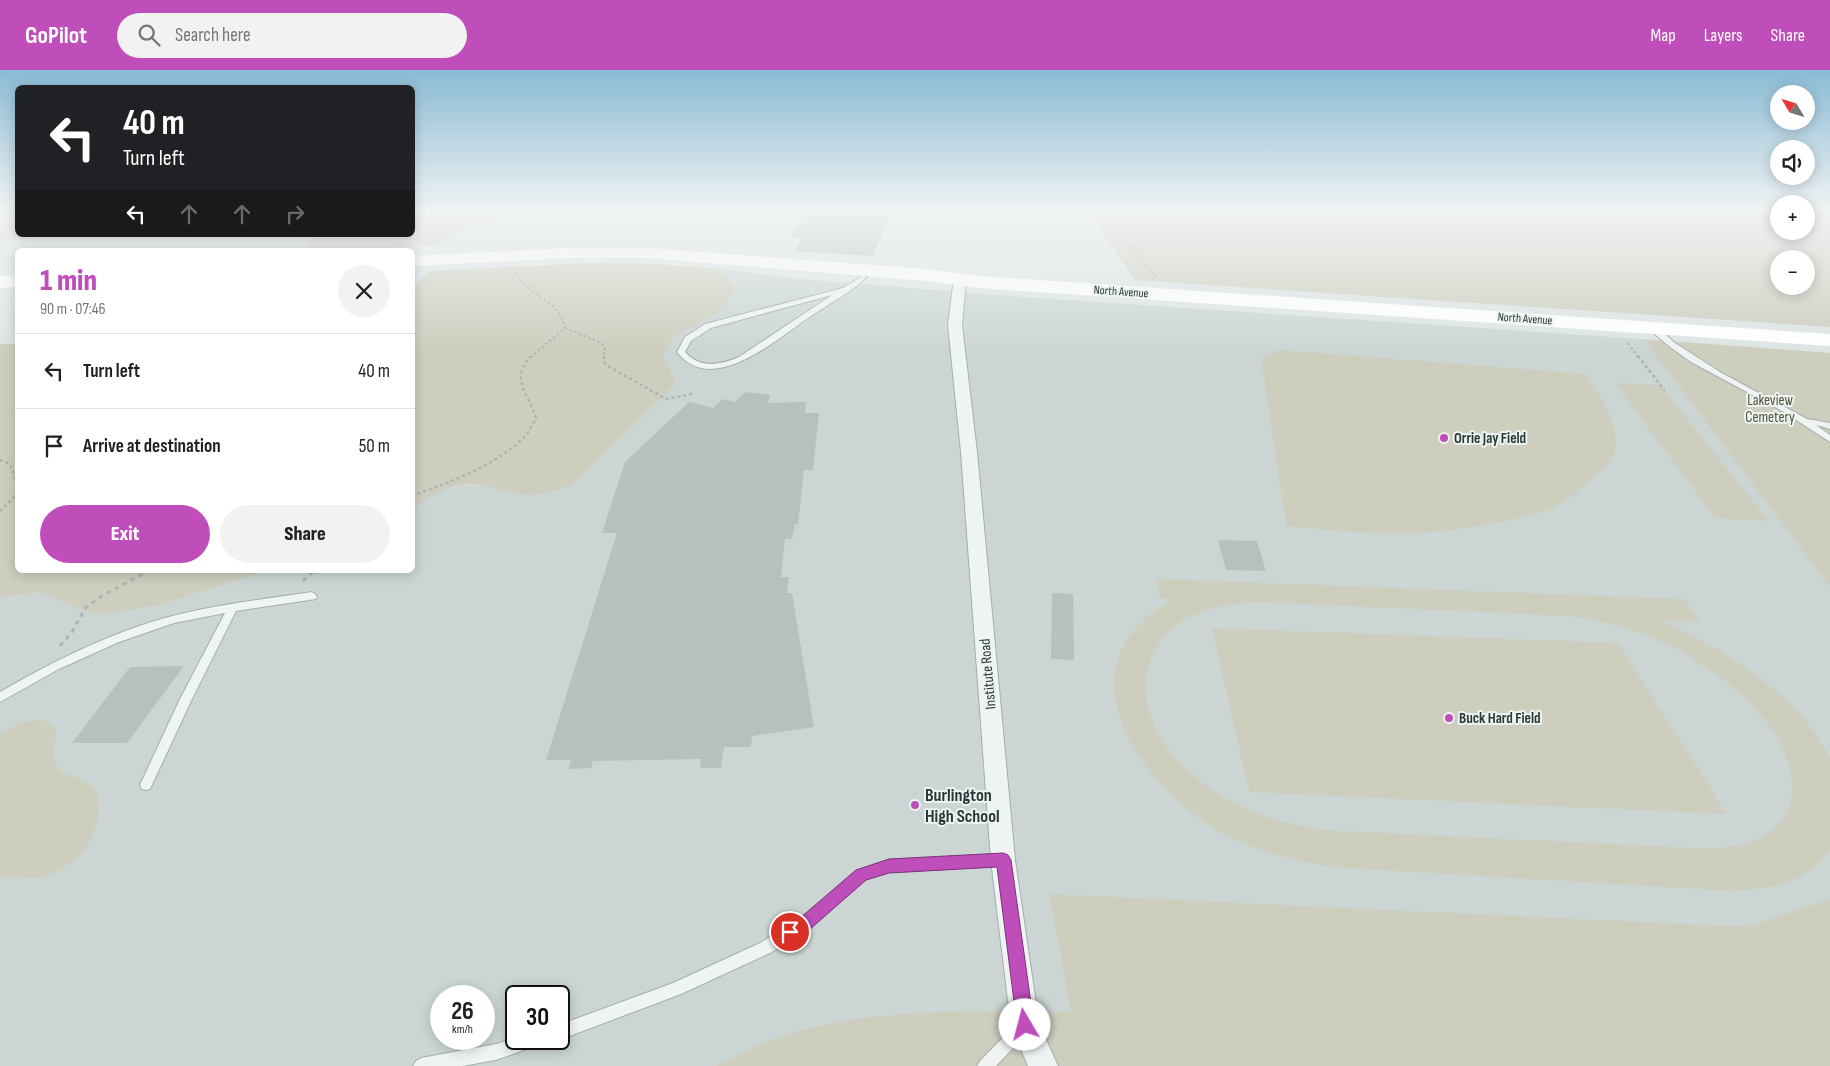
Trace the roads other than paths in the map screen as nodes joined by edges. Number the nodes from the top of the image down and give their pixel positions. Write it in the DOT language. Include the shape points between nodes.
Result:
graph roads {
  1 [pos="462,257"];
  2 [pos="703,257"];
  3 [pos="415,260"];
  4 [pos="864,277"];
  5 [pos="960,278"];
  6 [pos="15,281"];
  7 [pos="0,282"];
  8 [pos="844,290"];
  9 [pos="1653,328"];
  10 [pos="1830,340"];
  11 [pos="1804,419"];
  12 [pos="1830,426"];
  13 [pos="1830,439"];
  14 [pos="312,596"];
  15 [pos="233,607"];
  16 [pos="0,698"];
  17 [pos="146,785"];
  18 [pos="1003,860"];
  19 [pos="1025,1025"];
  20 [pos="570,1028"];
  21 [pos="505,1049"];
  22 [pos="421,1066"];
  23 [pos="984,1066"];
  24 [pos="1043,1066"];
  1 -- 3 [label="main road, North Avenue"];
  2 -- 5 [label="main road, North Avenue"];
  4 -- 8 [label="lane"];
  5 -- 9 [label="main road, North Avenue" via="979,282"];
  5 -- 18 [label="street, Institute Road" via="955,325 969,452"];
  6 -- 7 [label="main road"];
  8 -- 8 [label="lane" via="730,364 698,365 686,360 681,352 683,342 708,326"];
  9 -- 10 [label="main road, North Avenue"];
  9 -- 11 [label="lane" via="1679,350"];
  11 -- 12 [label="lane"];
  11 -- 13 [label="lane"];
  14 -- 15 [label="lane"];
  15 -- 16 [label="lane" via="154,626 107,643 26,681"];
  15 -- 17 [label="lane"];
  18 -- 19 [label="street, Institute Road"];
  18 -- 20 [label="lane" via="889,866 861,875 803,925 765,948 676,989"];
  19 -- 23 [label="lane"];
  19 -- 24 [label="street, Institute Road"];
  21 -- 22 [label="lane"];
}
